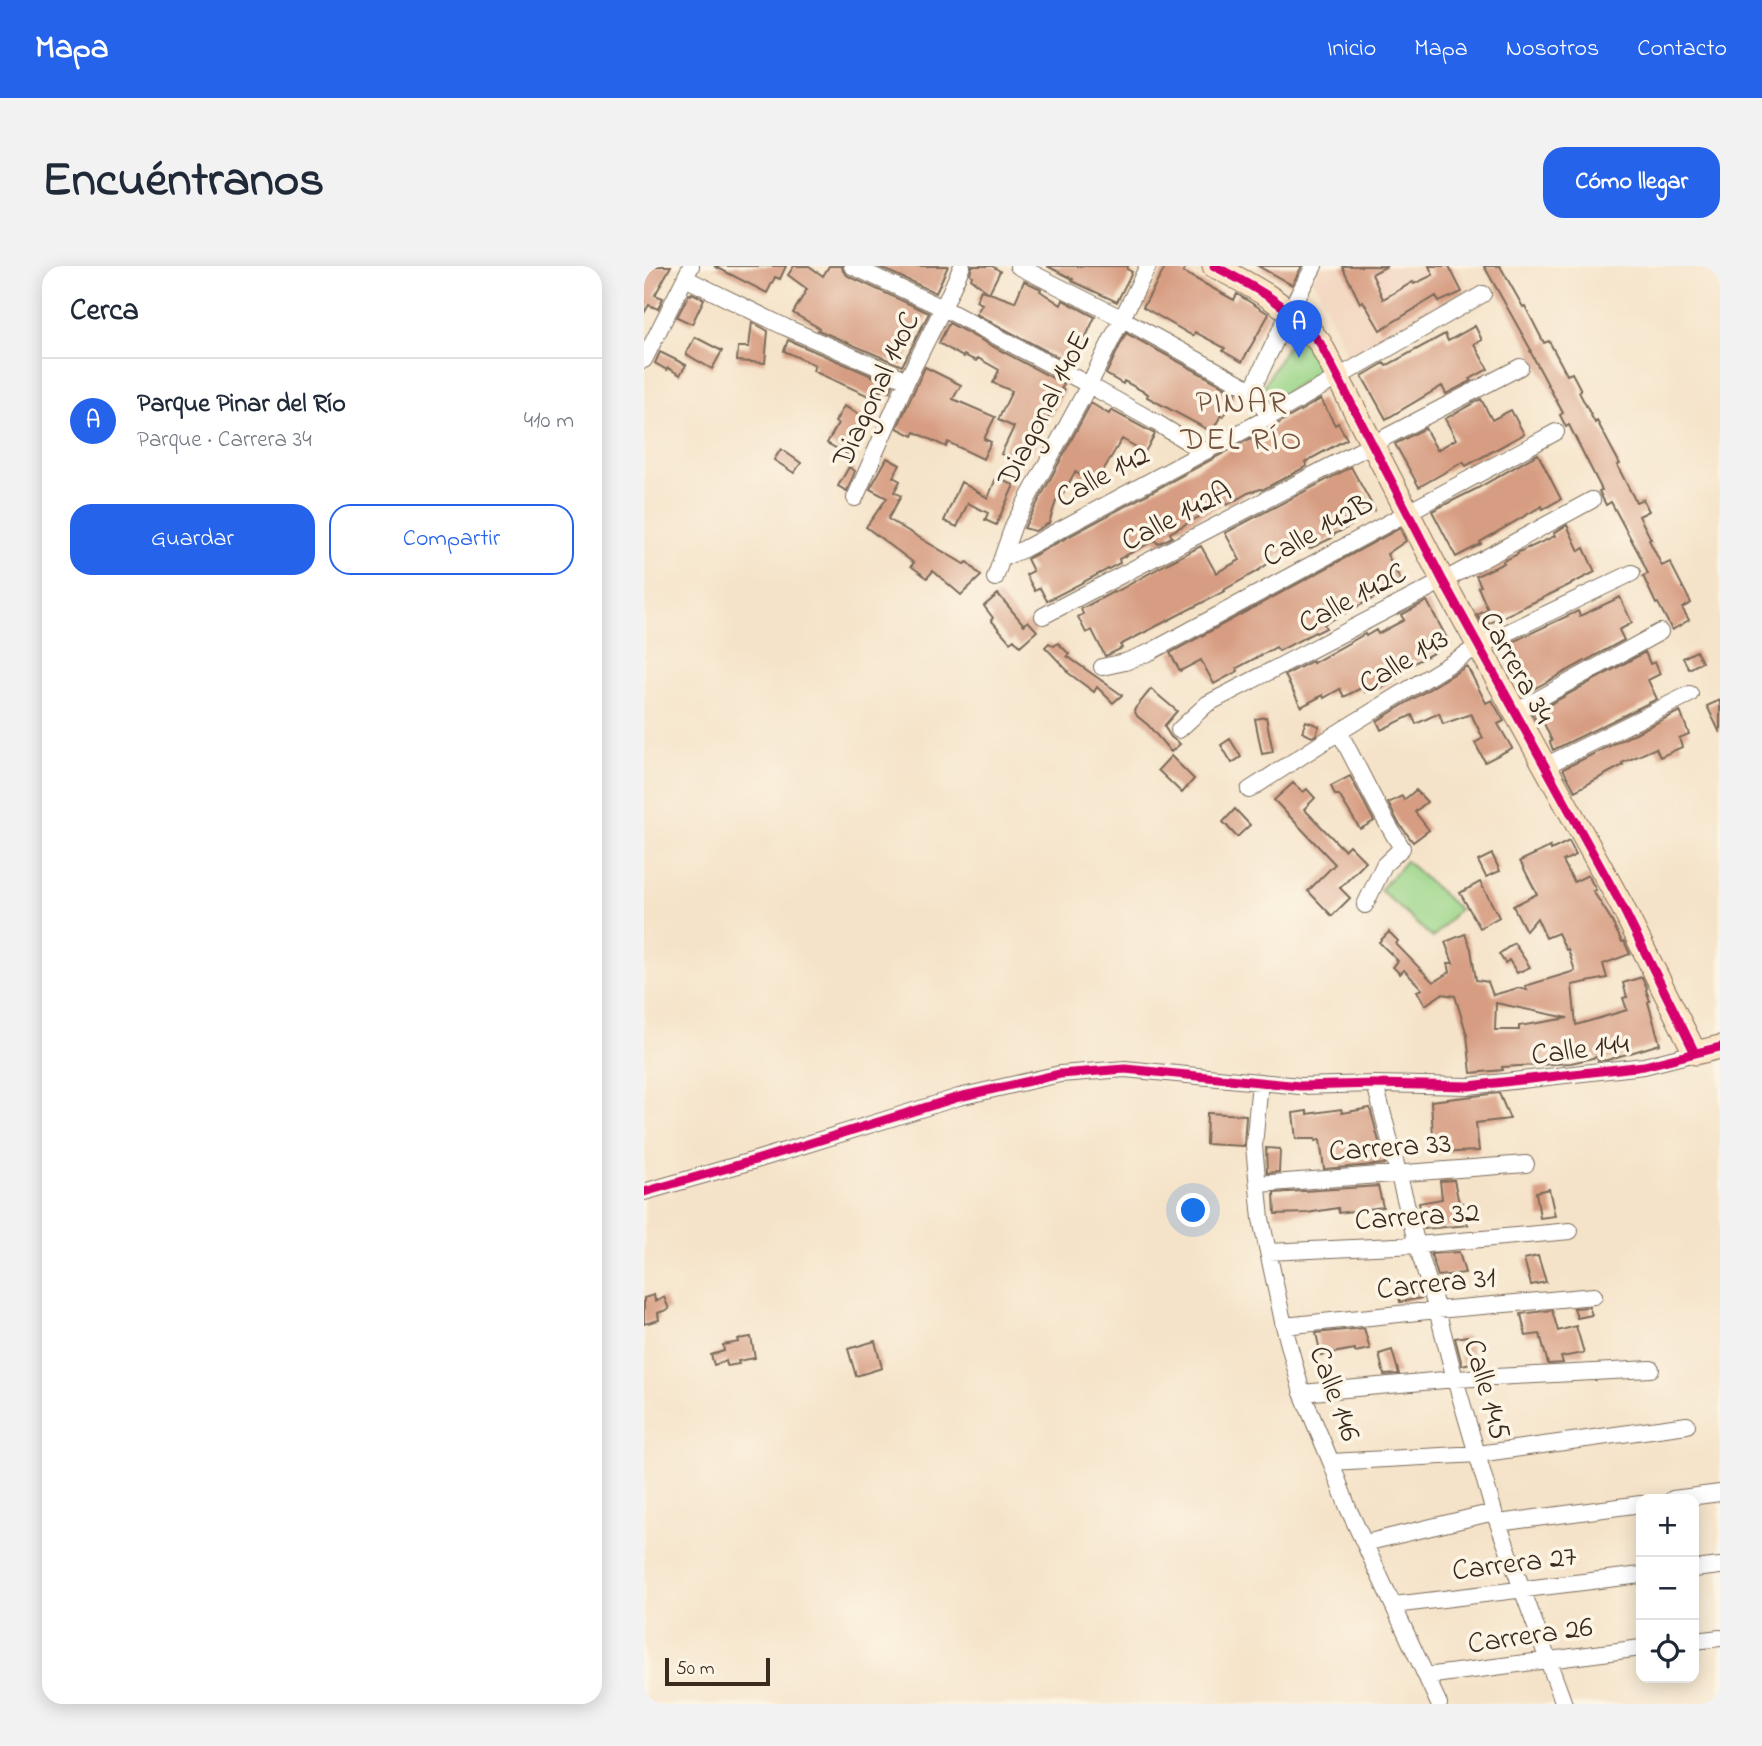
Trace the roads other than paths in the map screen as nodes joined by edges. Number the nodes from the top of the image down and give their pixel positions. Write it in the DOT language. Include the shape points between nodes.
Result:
graph roads {
  1 [pos="852,266"];
  2 [pos="962,266"];
  3 [pos="1018,266"];
  4 [pos="1148,266"];
  5 [pos="1314,266"];
  6 [pos="1227,269"];
  7 [pos="688,272"];
  8 [pos="1483,295"];
  9 [pos="943,308"];
  10 [pos="1290,310"];
  11 [pos="1121,318"];
  12 [pos="644,360"];
  13 [pos="1520,367"];
  14 [pos="1338,377"];
  15 [pos="907,380"];
  16 [pos="1089,385"];
  17 [pos="1252,390"];
  18 [pos="1269,417"];
  19 [pos="1556,432"];
  20 [pos="1372,445"];
  21 [pos="1204,452"];
  22 [pos="855,498"];
  23 [pos="1592,500"];
  24 [pos="1407,512"];
  25 [pos="1002,558"];
  26 [pos="1632,573"];
  27 [pos="995,578"];
  28 [pos="1443,581"];
  29 [pos="1043,616"];
  30 [pos="1660,632"];
  31 [pos="1479,646"];
  32 [pos="1102,667"];
  33 [pos="1690,694"];
  34 [pos="1515,712"];
  35 [pos="1178,730"];
  36 [pos="1339,732"];
  37 [pos="1545,766"];
  38 [pos="1249,790"];
  39 [pos="1365,905"];
  40 [pos="1720,1047"];
  41 [pos="1695,1054"];
  42 [pos="1260,1082"];
  43 [pos="1375,1084"];
  44 [pos="1526,1164"];
  45 [pos="1398,1173"];
  46 [pos="1258,1184"];
  47 [pos="644,1192"];
  48 [pos="1570,1231"];
  49 [pos="1417,1245"];
  50 [pos="1268,1252"];
  51 [pos="1594,1296"];
  52 [pos="1437,1310"];
  53 [pos="1284,1326"];
  54 [pos="1651,1369"];
  55 [pos="1455,1379"];
  56 [pos="1302,1393"];
  57 [pos="1687,1425"];
  58 [pos="1478,1454"];
  59 [pos="1331,1462"];
  60 [pos="1720,1493"];
  61 [pos="1699,1496"];
  62 [pos="1636,1504"];
  63 [pos="1496,1518"];
  64 [pos="1365,1543"];
  65 [pos="1720,1566"];
  66 [pos="1699,1568"];
  67 [pos="1636,1576"];
  68 [pos="1521,1589"];
  69 [pos="1394,1605"];
  70 [pos="1720,1638"];
  71 [pos="1699,1640"];
  72 [pos="1636,1649"];
  73 [pos="1546,1660"];
  74 [pos="1426,1676"];
  75 [pos="1439,1704"];
  76 [pos="1564,1704"];
  1 -- 9 [label="street"];
  2 -- 9 [label="street, Diagonal 140C"];
  3 -- 11 [label="street"];
  4 -- 11 [label="street, Diagonal 140E"];
  5 -- 10 [label="street"];
  6 -- 10 [label="street, Carrera 34"];
  7 -- 12 [label="street"];
  7 -- 15 [label="street" via="785,327"];
  8 -- 14 [label="street, Calle 142"];
  9 -- 15 [label="street, Diagonal 140C"];
  9 -- 16 [label="street"];
  10 -- 14 [label="street, Carrera 34" via="1320,343"];
  10 -- 17 [label="street"];
  11 -- 16 [label="street, Diagonal 140E"];
  11 -- 17 [label="street"];
  13 -- 20 [label="street, Calle 142A"];
  14 -- 18 [label="street, Calle 142"];
  14 -- 20 [label="street, Carrera 34"];
  15 -- 22 [label="street, Diagonal 140C"];
  16 -- 21 [label="street"];
  16 -- 25 [label="street, Diagonal 140E" via="1014,524"];
  17 -- 18 [label="street"];
  18 -- 21 [label="street, Calle 142"];
  19 -- 24 [label="street, Calle 142B"];
  20 -- 24 [label="street, Carrera 34"];
  20 -- 29 [label="street, Calle 142A"];
  21 -- 25 [label="street, Calle 142"];
  23 -- 28 [label="street, Calle 142C"];
  24 -- 28 [label="street, Carrera 34"];
  24 -- 32 [label="street, Calle 142B" via="1150,652"];
  25 -- 27 [label="street, Diagonal 140E"];
  26 -- 31 [label="street, Calle 143"];
  28 -- 31 [label="street, Carrera 34"];
  28 -- 35 [label="street, Calle 142C" via="1207,704"];
  30 -- 34 [label="street"];
  31 -- 34 [label="street, Carrera 34"];
  31 -- 36 [label="street, Calle 143"];
  33 -- 37 [label="street"];
  34 -- 37 [label="street, Carrera 34"];
  36 -- 38 [label="street, Calle 143"];
  36 -- 39 [label="street" via="1402,848 1384,866"];
  37 -- 41 [label="street, Carrera 34" via="1622,906"];
  40 -- 41 [label="street"];
  41 -- 43 [label="street, Calle 144" via="1644,1066 1469,1086"];
  42 -- 43 [label="street"];
  42 -- 46 [label="street, Calle 146" via="1254,1146"];
  42 -- 47 [label="street" via="1125,1069 1060,1074 959,1097"];
  43 -- 45 [label="street, Calle 145"];
  44 -- 45 [label="street, Carrera 33"];
  45 -- 46 [label="street, Carrera 33"];
  45 -- 49 [label="street, Calle 145"];
  46 -- 50 [label="street, Calle 146"];
  48 -- 49 [label="street, Carrera 32"];
  49 -- 50 [label="street, Carrera 32"];
  49 -- 52 [label="street, Calle 145"];
  50 -- 53 [label="street, Calle 146"];
  51 -- 52 [label="street, Carrera 31"];
  52 -- 53 [label="street, Carrera 31"];
  52 -- 55 [label="street, Calle 145"];
  53 -- 56 [label="street, Calle 146"];
  54 -- 55 [label="street"];
  55 -- 56 [label="street"];
  55 -- 58 [label="street, Calle 145"];
  56 -- 59 [label="street, Calle 146"];
  57 -- 58 [label="street"];
  58 -- 59 [label="street"];
  58 -- 63 [label="street, Calle 145"];
  59 -- 64 [label="street, Calle 146"];
  60 -- 61 [label="street"];
  62 -- 63 [label="street"];
  63 -- 64 [label="street"];
  63 -- 68 [label="street, Calle 145"];
  64 -- 69 [label="street, Calle 146"];
  65 -- 66 [label="street"];
  67 -- 68 [label="street, Carrera 27"];
  68 -- 69 [label="street, Carrera 27"];
  68 -- 73 [label="street, Calle 145"];
  69 -- 74 [label="street, Calle 146"];
  70 -- 71 [label="street"];
  72 -- 73 [label="street, Carrera 26"];
  73 -- 74 [label="street, Carrera 26"];
  73 -- 76 [label="street, Calle 145"];
  74 -- 75 [label="street, Calle 146"];
}
